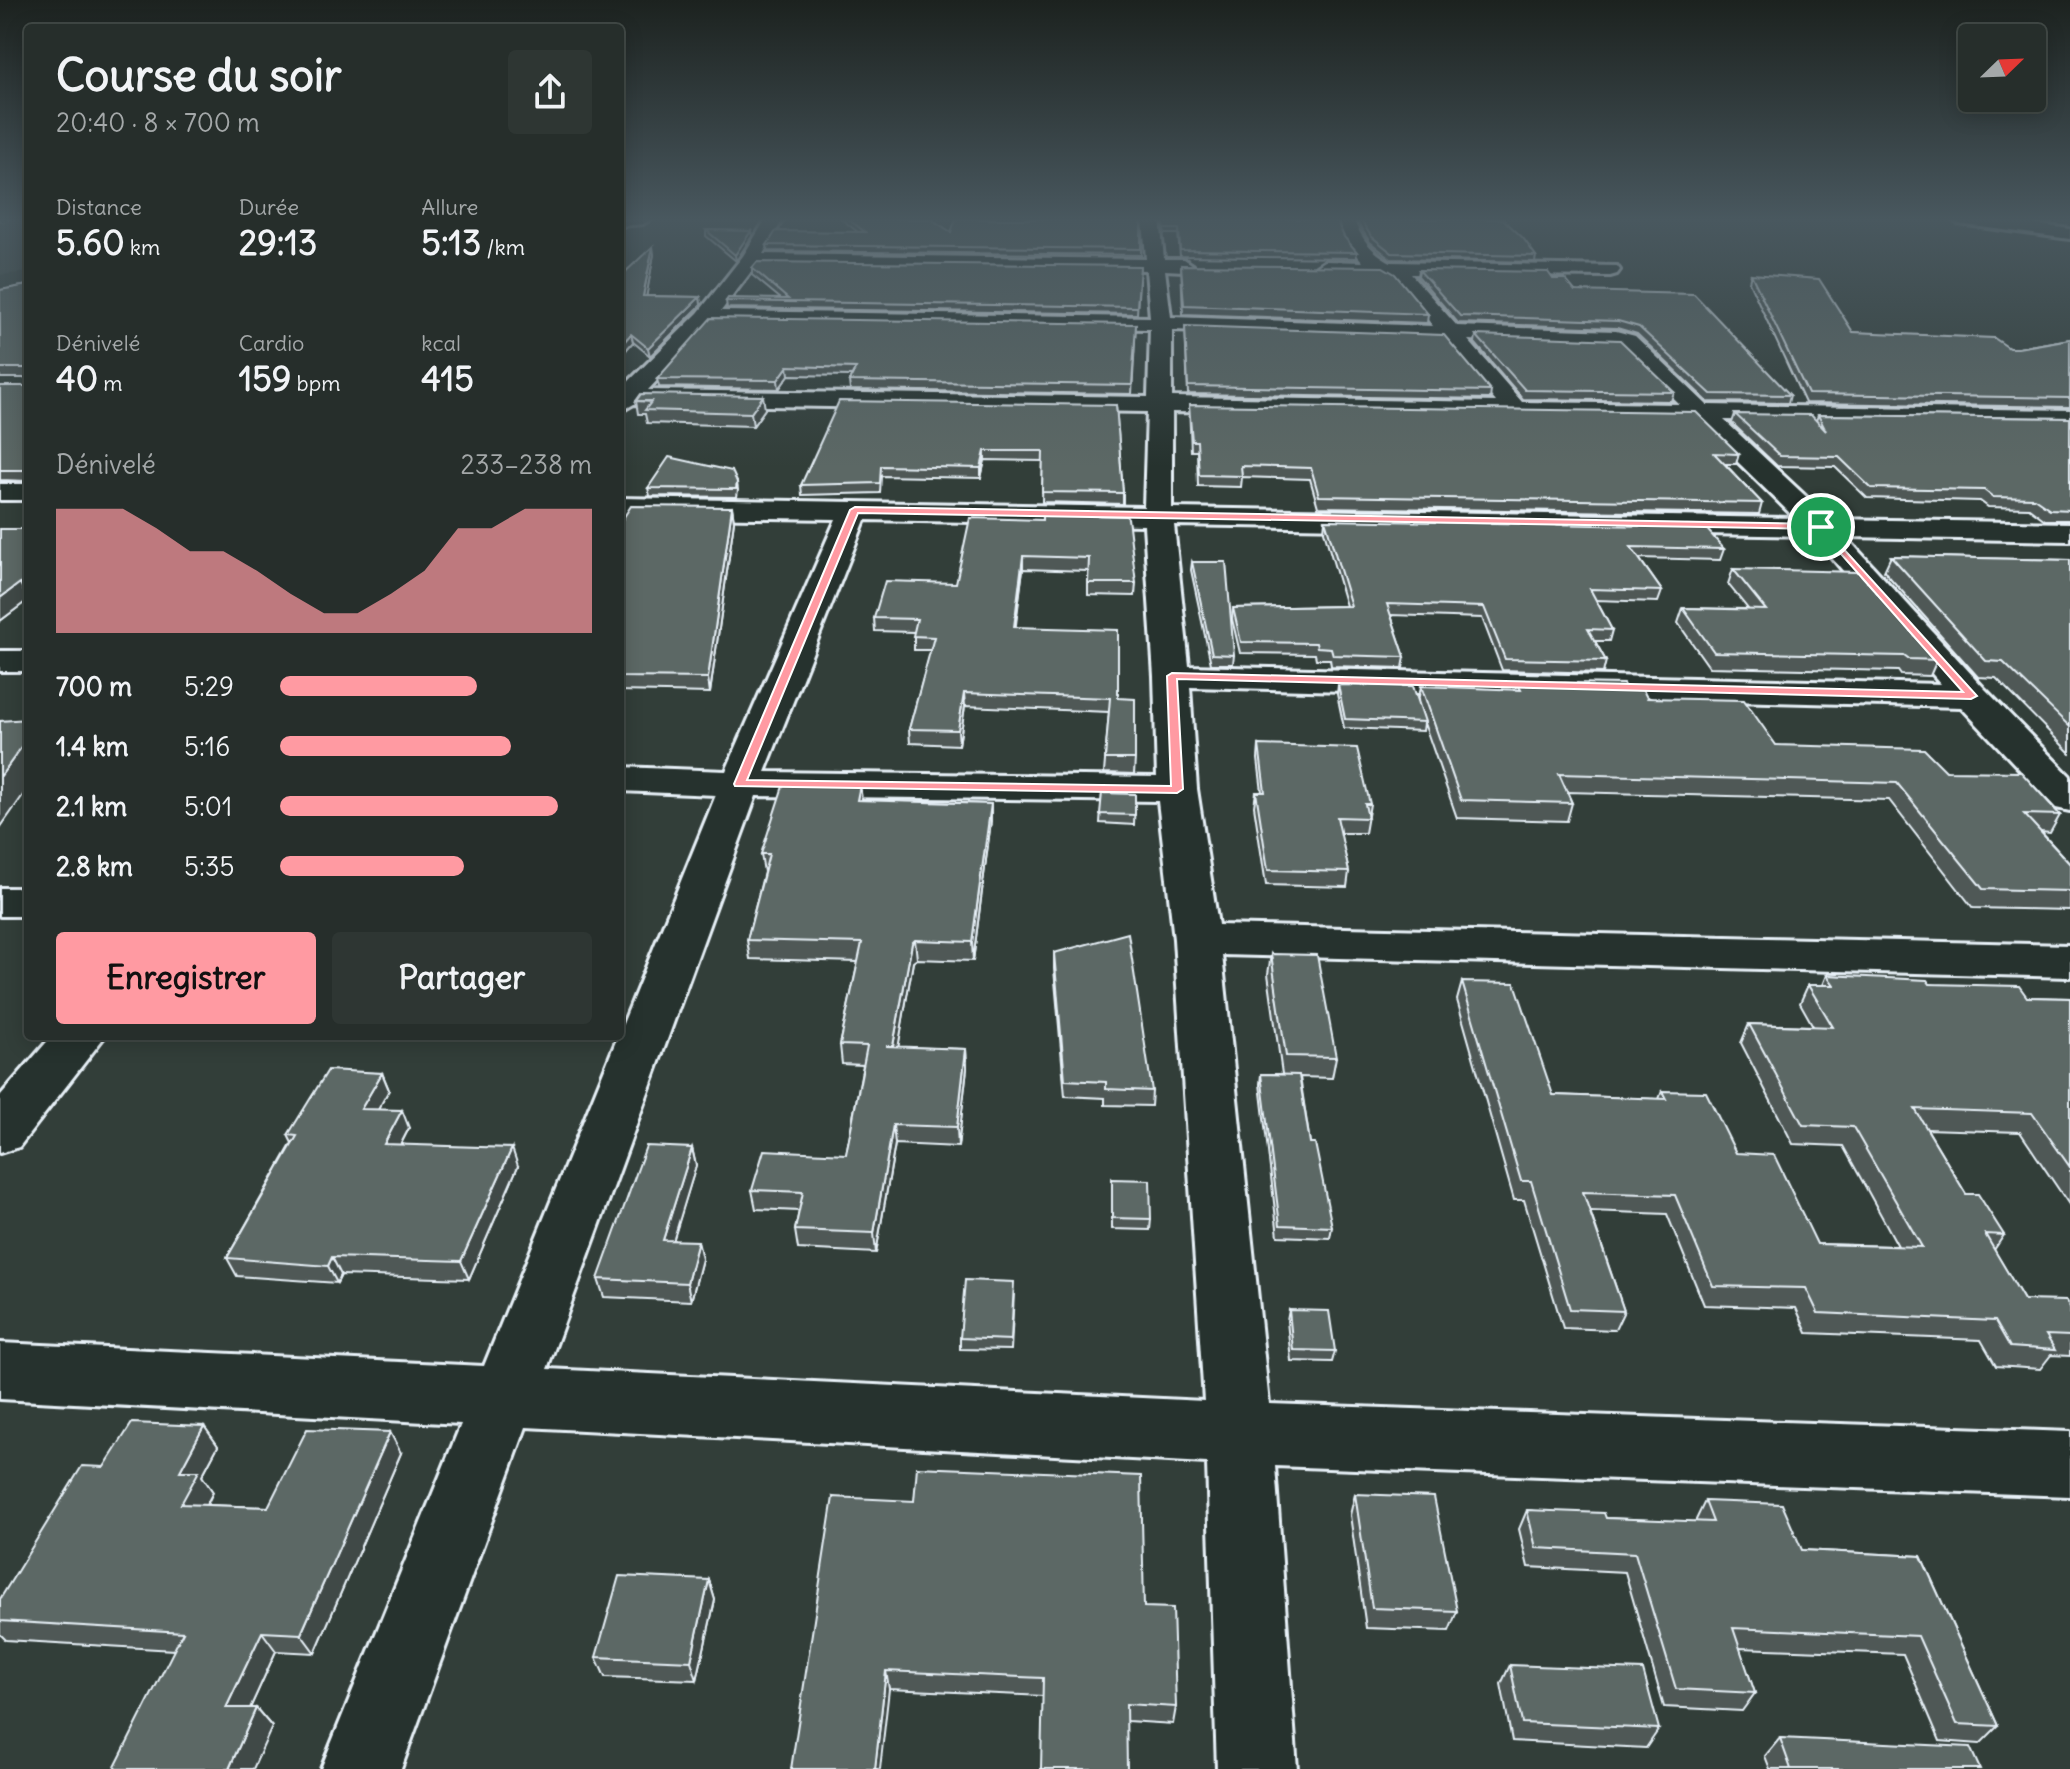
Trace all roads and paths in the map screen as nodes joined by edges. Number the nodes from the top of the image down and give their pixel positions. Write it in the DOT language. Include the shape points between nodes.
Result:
graph roads {
  1 [pos="717,302"];
  2 [pos="1164,302"];
  3 [pos="1425,302"];
  4 [pos="705,317"];
  5 [pos="1161,323"];
  6 [pos="1449,330"];
  7 [pos="624,398"];
  8 [pos="624,400"];
  9 [pos="1159,403"];
  10 [pos="1513,407"];
  11 [pos="1700,410"];
  12 [pos="2070,417"];
  13 [pos="0,492"];
  14 [pos="24,492"];
  15 [pos="624,507"];
  16 [pos="855,510"];
  17 [pos="1158,514"];
  18 [pos="1821,527"];
  19 [pos="2070,532"];
  20 [pos="0,661"];
  21 [pos="24,661"];
  22 [pos="1172,676"];
  23 [pos="1971,696"];
  24 [pos="624,779"];
  25 [pos="740,784"];
  26 [pos="1177,789"];
  27 [pos="2070,799"];
  28 [pos="0,902"];
  29 [pos="24,902"];
  30 [pos="1197,939"];
  31 [pos="2070,961"];
  32 [pos="77,1040"];
  33 [pos="0,1133"];
  34 [pos="0,1371"];
  35 [pos="506,1397"];
  36 [pos="1239,1434"];
  37 [pos="2070,1464"];
  38 [pos="361,1769"];
  39 [pos="1257,1769"];
  1 -- 4 [label="street"];
  2 -- 5 [label="street"];
  3 -- 6 [label="street"];
  4 -- 5 [label="street"];
  4 -- 7 [label="street"];
  5 -- 6 [label="street"];
  5 -- 9 [label="street"];
  6 -- 10 [label="street"];
  6 -- 11 [label="street" via="1627,341"];
  8 -- 9 [label="street"];
  9 -- 10 [label="street"];
  9 -- 17 [label="street"];
  10 -- 11 [label="street"];
  11 -- 12 [label="street"];
  11 -- 18 [label="street"];
  13 -- 14 [label="street"];
  15 -- 16 [label="street"];
  16 -- 17 [label="street"];
  16 -- 25 [label="street"];
  17 -- 18 [label="street"];
  17 -- 22 [label="street"];
  18 -- 19 [label="street"];
  18 -- 23 [label="street"];
  20 -- 21 [label="street"];
  22 -- 23 [label="street"];
  22 -- 26 [label="street"];
  23 -- 27 [label="street"];
  24 -- 25 [label="street"];
  25 -- 26 [label="street"];
  25 -- 35 [label="street"];
  26 -- 30 [label="street"];
  28 -- 29 [label="street"];
  30 -- 31 [label="street"];
  30 -- 36 [label="street"];
  32 -- 33 [label="street"];
  34 -- 35 [label="street"];
  35 -- 36 [label="street"];
  35 -- 38 [label="street"];
  36 -- 37 [label="street"];
  36 -- 39 [label="street"];
}
